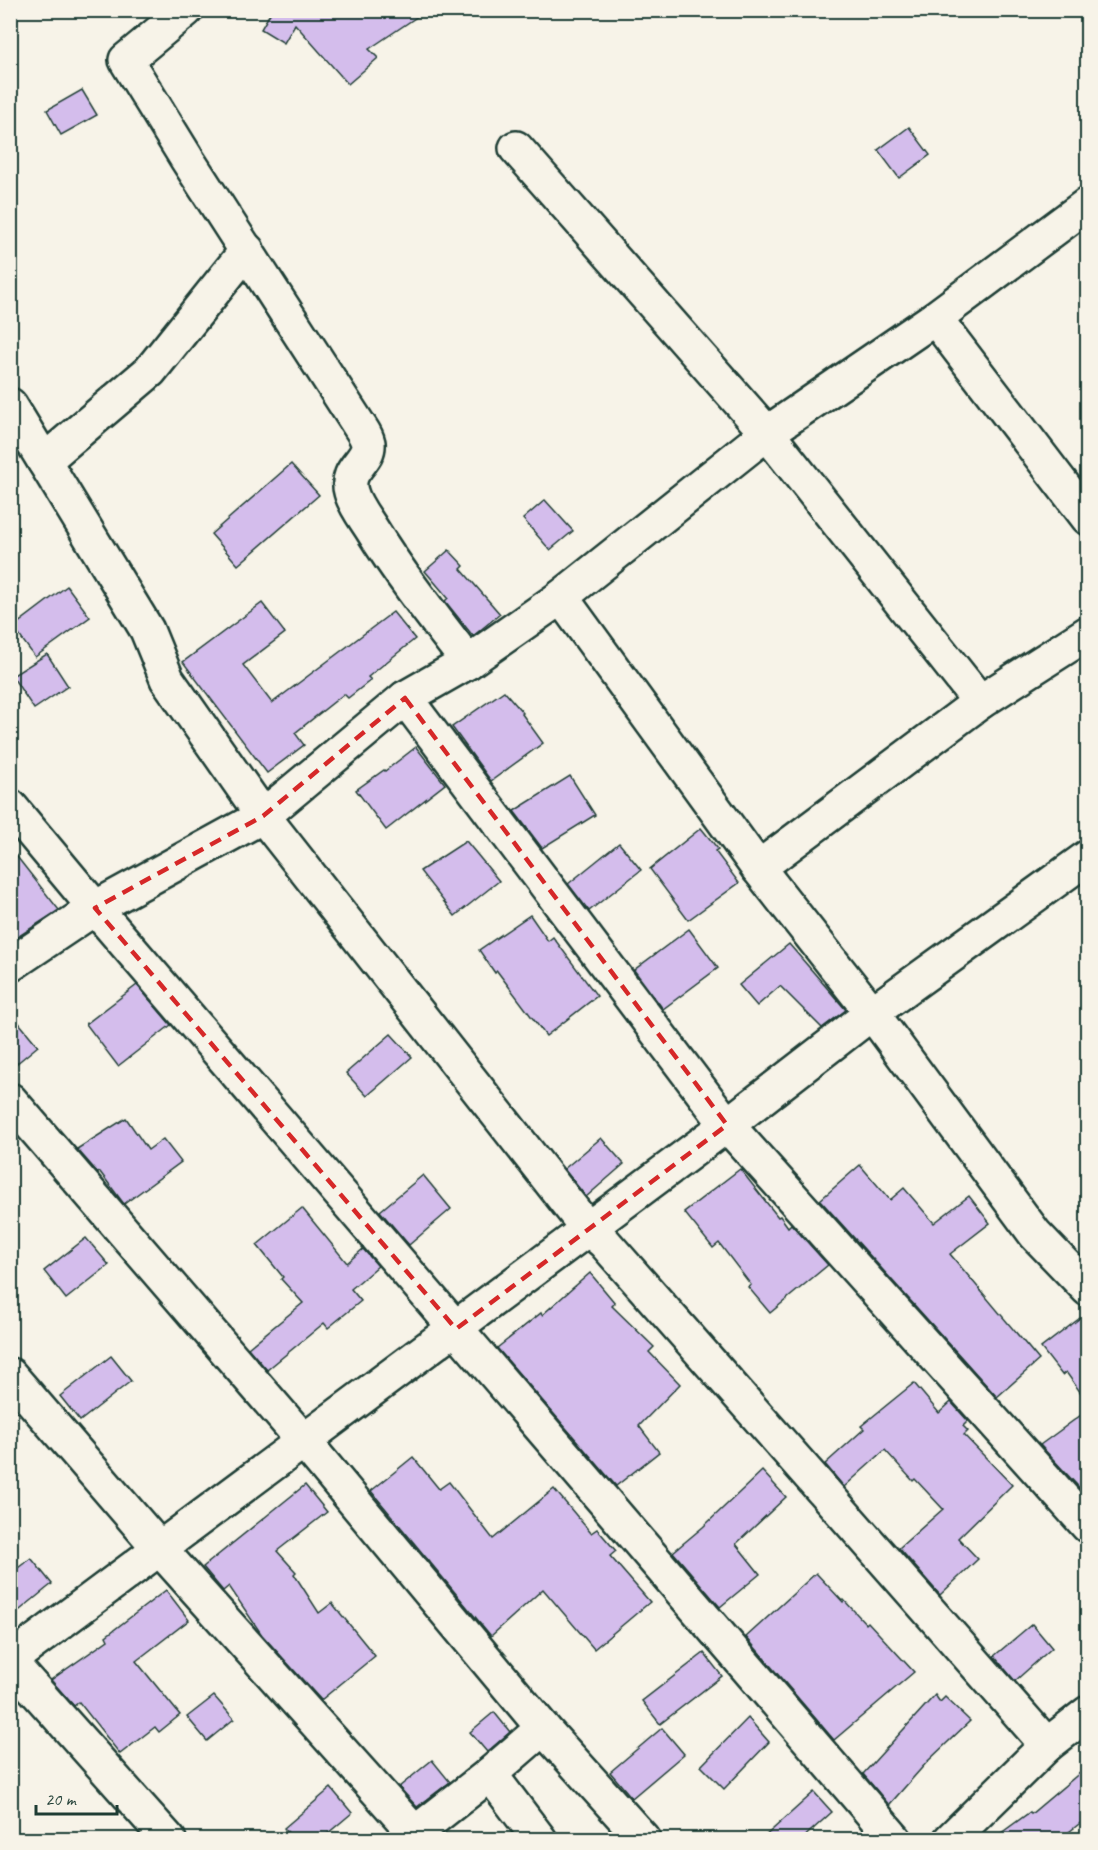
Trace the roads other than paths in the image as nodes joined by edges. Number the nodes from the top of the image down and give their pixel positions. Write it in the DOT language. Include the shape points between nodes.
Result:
graph roads {
  1 [pos="186,10"];
  2 [pos="516,148"];
  3 [pos="1088,204"];
  4 [pos="247,250"];
  5 [pos="935,318"];
  6 [pos="10,405"];
  7 [pos="767,433"];
  8 [pos="44,461"];
  9 [pos="1088,518"];
  10 [pos="561,597"];
  11 [pos="1088,633"];
  12 [pos="468,662"];
  13 [pos="405,698"];
  14 [pos="980,702"];
  15 [pos="10,806"];
  16 [pos="263,816"];
  17 [pos="1088,858"];
  18 [pos="758,868"];
  19 [pos="95,908"];
  20 [pos="10,965"];
  21 [pos="872,1013"];
  22 [pos="10,1100"];
  23 [pos="727,1125"];
  24 [pos="587,1228"];
  25 [pos="1088,1289"];
  26 [pos="456,1329"];
  27 [pos="10,1375"];
  28 [pos="303,1440"];
  29 [pos="1088,1527"];
  30 [pos="160,1549"];
  31 [pos="10,1661"];
  32 [pos="1088,1713"];
  33 [pos="543,1728"];
  34 [pos="1047,1745"];
  35 [pos="489,1774"];
  36 [pos="410,1836"];
  37 [pos="169,1839"];
  38 [pos="540,1839"];
  39 [pos="644,1839"];
  40 [pos="895,1839"];
  41 [pos="950,1839"];
  1 -- 4 [label="street" via="126,60"];
  2 -- 7 [label="street"];
  3 -- 5 [label="street"];
  4 -- 8 [label="street" via="150,371"];
  4 -- 12 [label="street" via="368,443 366,454 348,483 351,495 408,584"];
  5 -- 7 [label="street"];
  5 -- 9 [label="street"];
  6 -- 8 [label="street"];
  7 -- 10 [label="street"];
  7 -- 14 [label="street"];
  8 -- 16 [label="street" via="147,630 166,679"];
  10 -- 12 [label="street"];
  10 -- 18 [label="street"];
  11 -- 14 [label="street"];
  12 -- 13 [label="street"];
  13 -- 16 [label="street"];
  13 -- 23 [label="street"];
  14 -- 18 [label="street"];
  15 -- 19 [label="street"];
  16 -- 19 [label="street"];
  16 -- 24 [label="street"];
  17 -- 21 [label="street"];
  18 -- 21 [label="street"];
  19 -- 20 [label="street"];
  19 -- 26 [label="street"];
  21 -- 23 [label="street"];
  21 -- 25 [label="street" via="1035,1234"];
  22 -- 28 [label="street"];
  23 -- 24 [label="street"];
  23 -- 29 [label="street"];
  24 -- 26 [label="street"];
  24 -- 34 [label="street" via="604,1242"];
  26 -- 28 [label="street"];
  26 -- 40 [label="street"];
  27 -- 30 [label="street"];
  28 -- 30 [label="street"];
  28 -- 33 [label="street"];
  30 -- 31 [label="street"];
  30 -- 36 [label="street"];
  31 -- 37 [label="street"];
  32 -- 34 [label="street"];
  33 -- 35 [label="street"];
  33 -- 39 [label="street"];
  34 -- 41 [label="street"];
  35 -- 36 [label="street"];
  35 -- 38 [label="street"];
}
